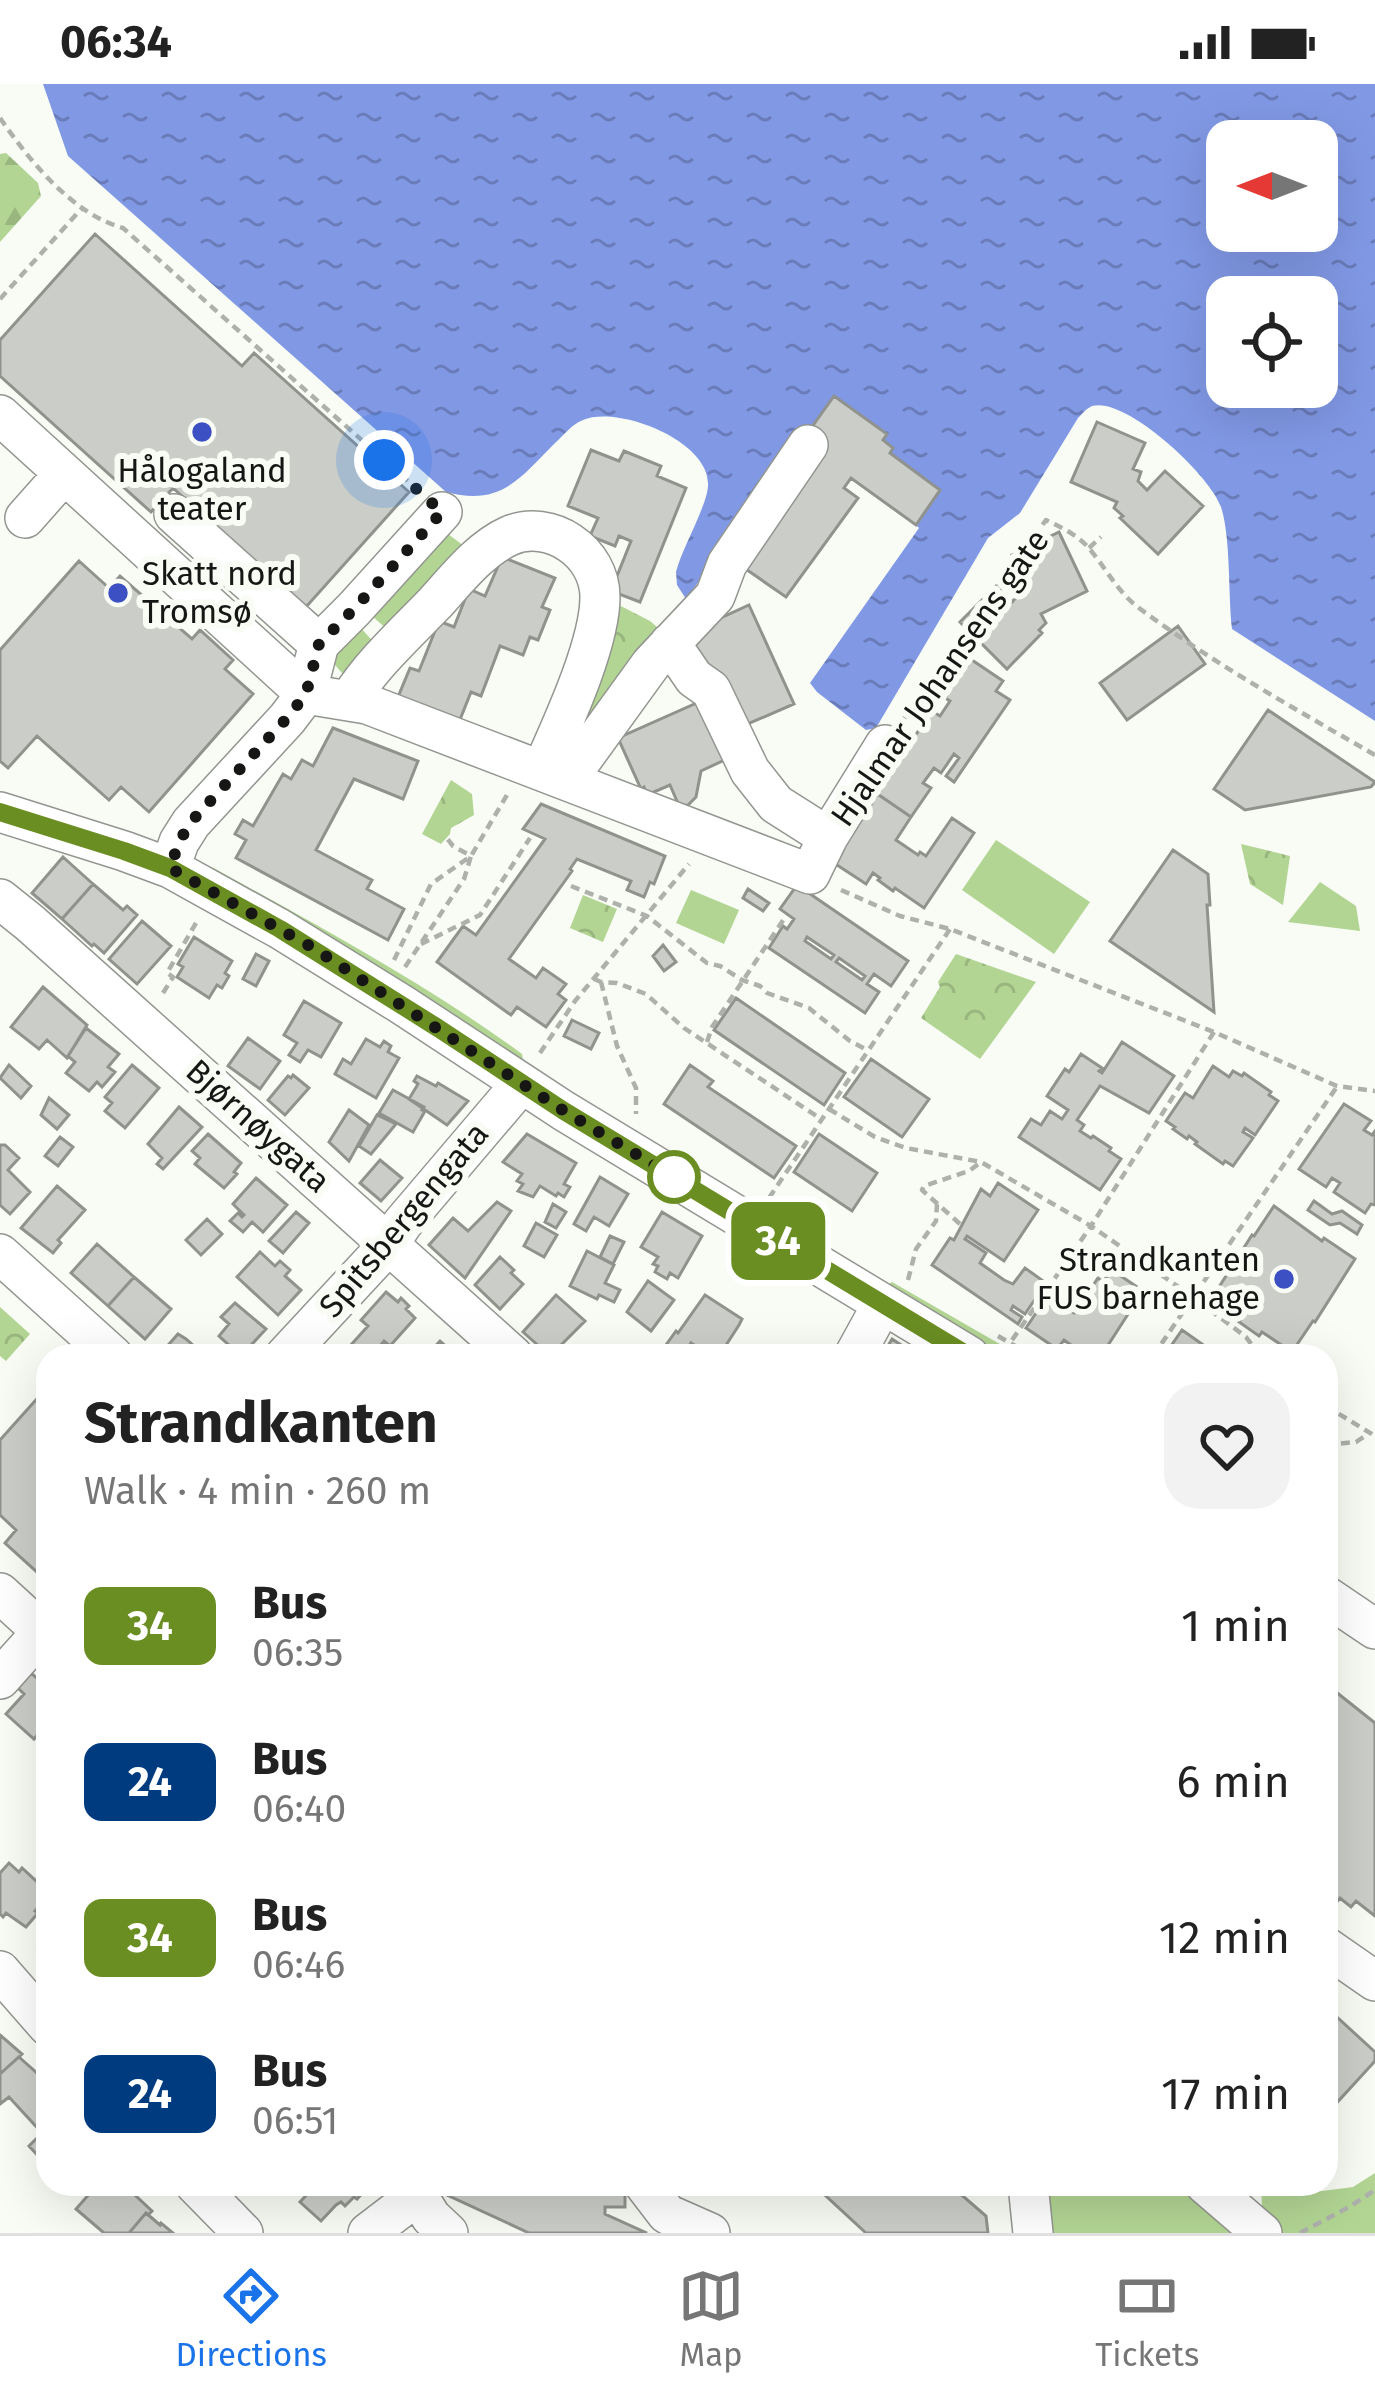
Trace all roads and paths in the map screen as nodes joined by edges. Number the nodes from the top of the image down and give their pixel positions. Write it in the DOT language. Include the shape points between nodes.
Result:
graph roads {
  1 [pos="0,118"];
  2 [pos="82,207"];
  3 [pos="0,299"];
  4 [pos="0,415"];
  5 [pos="808,445"];
  6 [pos="64,474"];
  7 [pos="442,512"];
  8 [pos="174,514"];
  9 [pos="25,518"];
  10 [pos="1100,538"];
  11 [pos="1089,548"];
  12 [pos="674,639"];
  13 [pos="319,644"];
  14 [pos="306,694"];
  15 [pos="350,699"];
  16 [pos="885,745"];
  17 [pos="1375,755"];
  18 [pos="555,775"];
  19 [pos="506,796"];
  20 [pos="0,812"];
  21 [pos="446,837"];
  22 [pos="712,837"];
  23 [pos="828,837"];
  24 [pos="530,838"];
  25 [pos="471,856"];
  26 [pos="170,868"];
  27 [pos="810,874"];
  28 [pos="571,886"];
  29 [pos="0,899"];
  30 [pos="647,916"];
  31 [pos="784,919"];
  32 [pos="196,923"];
  33 [pos="950,929"];
  34 [pos="421,944"];
  35 [pos="394,960"];
  36 [pos="405,968"];
  37 [pos="742,980"];
  38 [pos="598,981"];
  39 [pos="157,1002"];
  40 [pos="1214,1032"];
  41 [pos="706,1042"];
  42 [pos="869,1051"];
  43 [pos="530,1070"];
  44 [pos="1337,1086"];
  45 [pos="1375,1091"];
  46 [pos="830,1109"];
  47 [pos="635,1119"];
  48 [pos="822,1120"];
  49 [pos="981,1162"];
  50 [pos="771,1194"];
  51 [pos="938,1204"];
  52 [pos="960,1224"];
  53 [pos="1091,1226"];
  54 [pos="389,1244"];
  55 [pos="0,1254"];
  56 [pos="895,1294"];
  57 [pos="1193,1297"];
  58 [pos="1010,1342"];
  59 [pos="99,1344"];
  60 [pos="296,1344"];
  61 [pos="500,1344"];
  62 [pos="862,1344"];
  63 [pos="954,1344"];
  64 [pos="1162,1344"];
  65 [pos="1250,1344"];
  66 [pos="1338,1414"];
  67 [pos="1372,1435"];
  68 [pos="1338,1444"];
  69 [pos="0,1593"];
  70 [pos="1338,1604"];
  71 [pos="36,1627"];
  72 [pos="1375,1629"];
  73 [pos="36,1644"];
  74 [pos="0,1679"];
  75 [pos="1338,1955"];
  76 [pos="0,1971"];
  77 [pos="1375,1981"];
  78 [pos="36,2012"];
  79 [pos="1375,2190"];
  80 [pos="207,2196"];
  81 [pos="411,2196"];
  82 [pos="422,2196"];
  83 [pos="653,2196"];
  84 [pos="1029,2196"];
  85 [pos="1219,2196"];
  86 [pos="244,2233"];
  87 [pos="368,2233"];
  88 [pos="448,2233"];
  89 [pos="710,2233"];
  90 [pos="1033,2233"];
  91 [pos="1262,2233"];
  92 [pos="1300,2233"];
  1 -- 2 [label="path" via="20,149"];
  2 -- 3 [label="path"];
  2 -- 7 [label="path" via="123,228"];
  4 -- 6 [label="street"];
  5 -- 12 [label="street" via="715,596"];
  6 -- 9 [label="street"];
  6 -- 14 [label="street"];
  7 -- 13 [label="street"];
  8 -- 13 [label="street"];
  10 -- 11 [label="path"];
  11 -- 16 [label="path, Hjalmar Johansens gate" via="1046,520"];
  11 -- 17 [label="path, Hjalmar Johansens gate" via="1136,605"];
  12 -- 18 [label="street"];
  12 -- 23 [label="street" via="694,678 711,690 750,771 776,804"];
  13 -- 14 [label="street"];
  14 -- 15 [label="street"];
  14 -- 26 [label="street" via="190,823"];
  15 -- 18 [label="street"];
  15 -- 18 [label="street" via="500,541 528,531 560,536 587,558 600,599"];
  16 -- 23 [label="street, Hjalmar Johansens gate"];
  18 -- 22 [label="street"];
  19 -- 25 [label="path"];
  20 -- 26 [label="street"];
  21 -- 25 [label="path"];
  22 -- 27 [label="street"];
  22 -- 30 [label="path"];
  23 -- 27 [label="street, Hjalmar Johansens gate"];
  24 -- 34 [label="path" via="479,915"];
  25 -- 34 [label="path"];
  25 -- 35 [label="path" via="430,884"];
  26 -- 43 [label="street"];
  27 -- 33 [label="path" via="900,916"];
  28 -- 30 [label="path"];
  29 -- 54 [label="street, Bjørnøygata"];
  30 -- 37 [label="path"];
  30 -- 38 [label="path"];
  31 -- 37 [label="path"];
  32 -- 39 [label="path"];
  33 -- 40 [label="path"];
  33 -- 42 [label="path"];
  34 -- 36 [label="path"];
  37 -- 41 [label="path"];
  37 -- 42 [label="path" via="809,1007"];
  38 -- 41 [label="path" via="646,994"];
  38 -- 43 [label="path" via="575,1001"];
  38 -- 47 [label="path" via="636,1088"];
  40 -- 44 [label="path"];
  40 -- 53 [label="path"];
  41 -- 48 [label="path"];
  42 -- 46 [label="path"];
  43 -- 54 [label="street, Spitsbergengata"];
  43 -- 56 [label="street"];
  44 -- 45 [label="path"];
  44 -- 57 [label="path"];
  46 -- 48 [label="path"];
  46 -- 49 [label="path" via="875,1138"];
  48 -- 50 [label="path"];
  49 -- 51 [label="path" via="924,1186"];
  49 -- 53 [label="path"];
  51 -- 52 [label="path"];
  51 -- 56 [label="path"];
  53 -- 57 [label="path"];
  53 -- 58 [label="path"];
  54 -- 60 [label="street, Spitsbergengata"];
  54 -- 61 [label="street, Bjørnøygata"];
  55 -- 59 [label="street"];
  56 -- 62 [label="street"];
  56 -- 63 [label="street"];
  57 -- 64 [label="path"];
  57 -- 65 [label="path"];
  66 -- 67 [label="path"];
  67 -- 68 [label="path"];
  69 -- 71 [label="street"];
  70 -- 72 [label="street"];
  73 -- 74 [label="street"];
  75 -- 77 [label="street"];
  76 -- 78 [label="street"];
  79 -- 92 [label="path"];
  80 -- 86 [label="street"];
  81 -- 87 [label="street"];
  82 -- 88 [label="street"];
  83 -- 89 [label="street" via="667,2214"];
  84 -- 90 [label="street"];
  85 -- 91 [label="street"];
}
